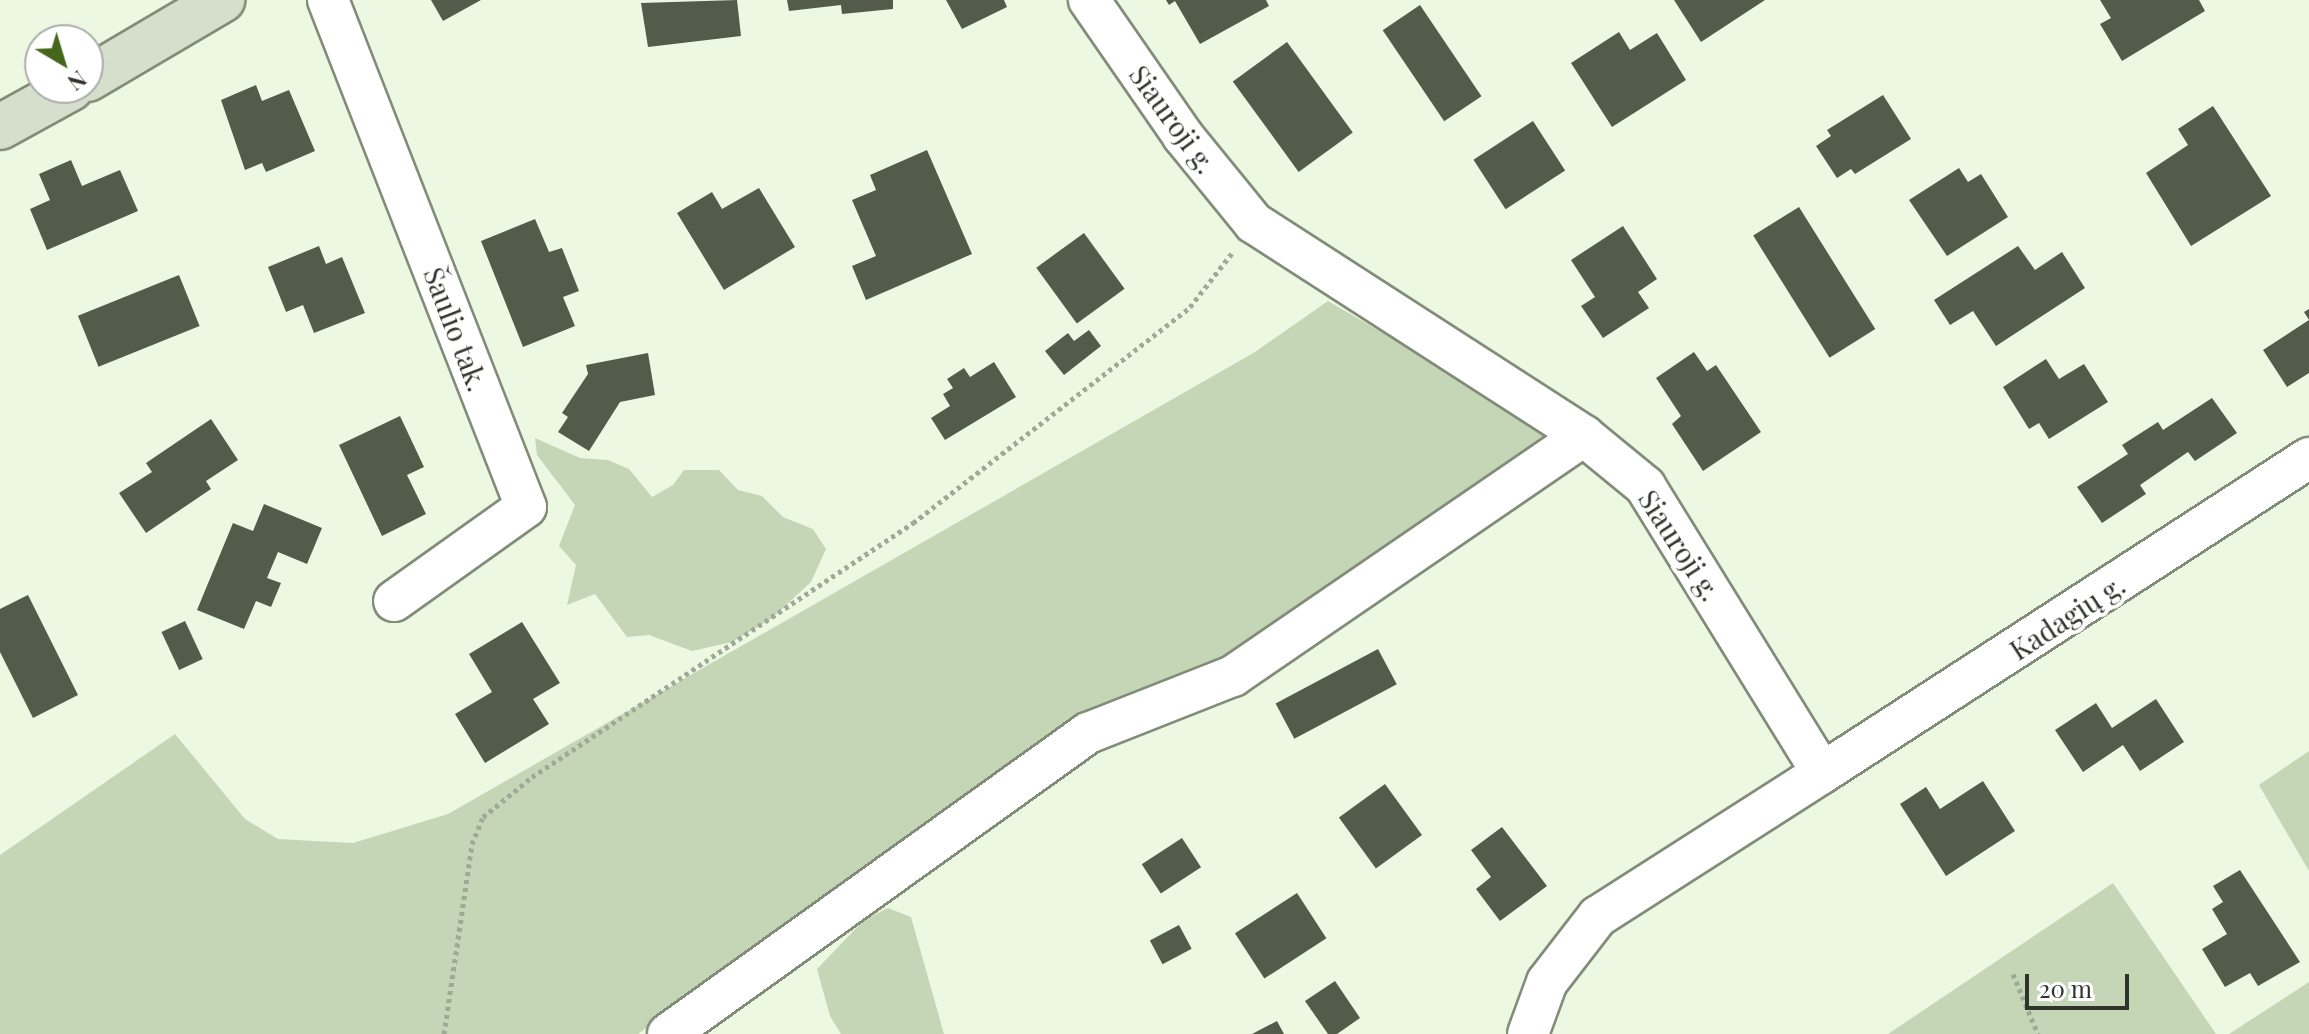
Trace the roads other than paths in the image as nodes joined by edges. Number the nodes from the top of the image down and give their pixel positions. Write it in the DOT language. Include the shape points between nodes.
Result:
graph roads {
  1 [pos="222,0"];
  2 [pos="328,0"];
  3 [pos="1089,0"];
  4 [pos="104,70"];
  5 [pos="42,104"];
  6 [pos="0,127"];
  7 [pos="1584,436"];
  8 [pos="2309,458"];
  9 [pos="394,601"];
  10 [pos="1822,773"];
  11 [pos="668,1034"];
  12 [pos="1528,1034"];
  1 -- 4 [label="street"];
  2 -- 9 [label="street, Šaulio tak." via="526,507"];
  3 -- 7 [label="street, Siauroji g." via="1183,136 1254,223"];
  5 -- 6 [label="street"];
  7 -- 10 [label="street, Siauroji g." via="1645,486"];
  7 -- 11 [label="street" via="1233,676 1088,733"];
  8 -- 10 [label="street, Kadagių g."];
  10 -- 12 [label="street" via="1598,916 1547,982"];
}
